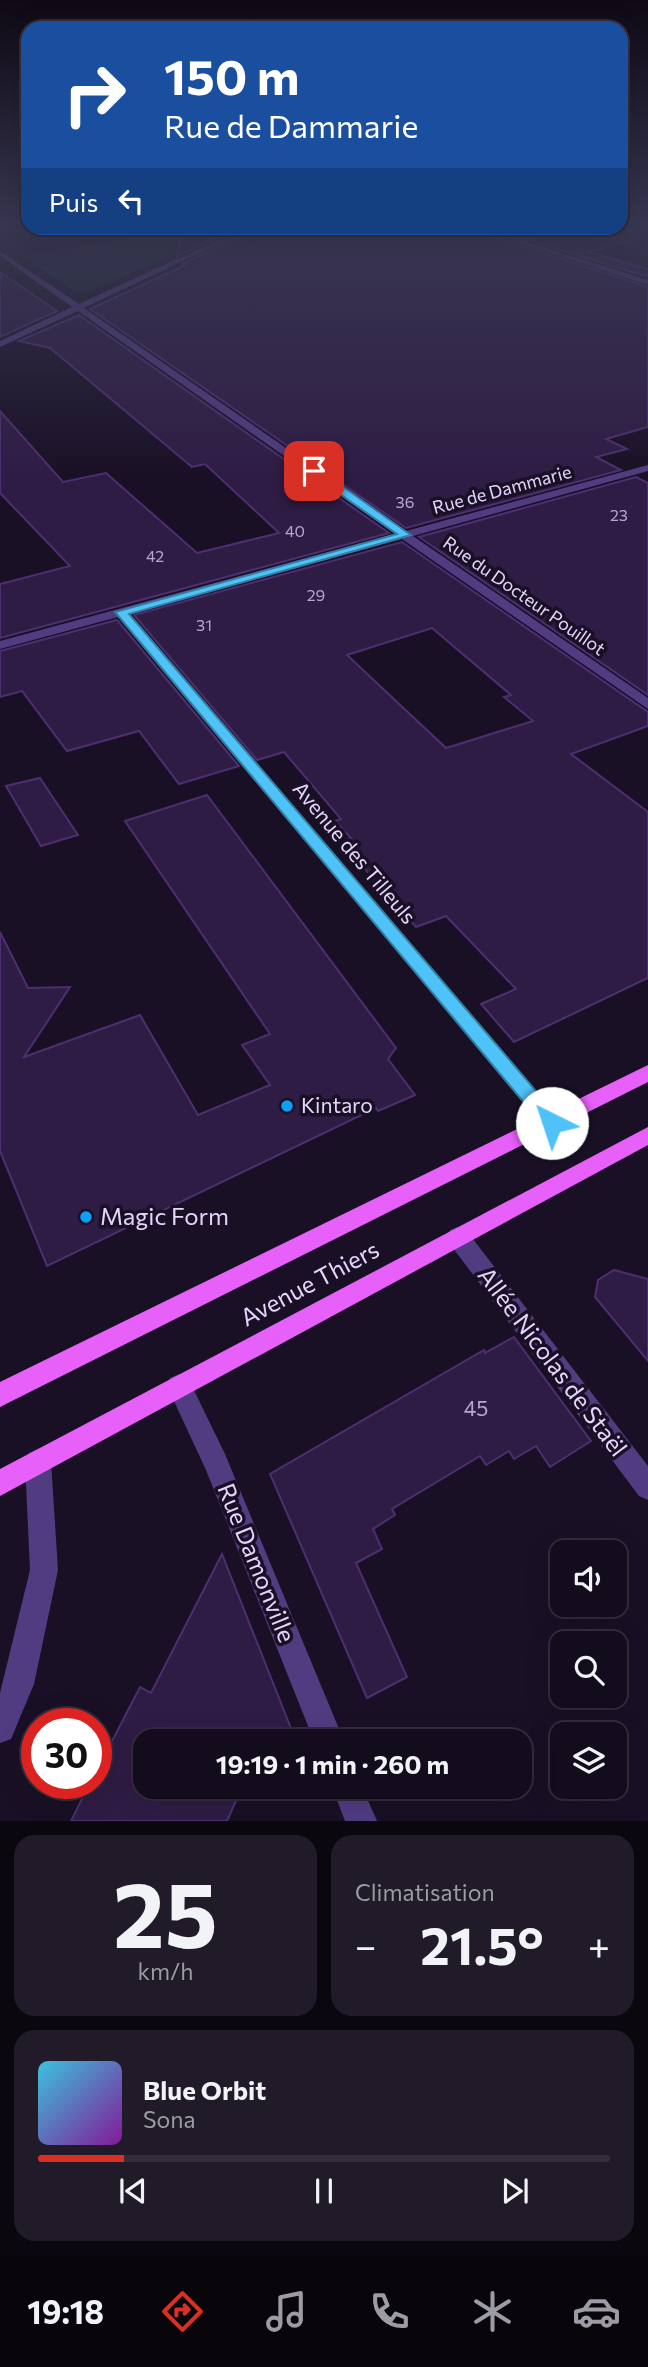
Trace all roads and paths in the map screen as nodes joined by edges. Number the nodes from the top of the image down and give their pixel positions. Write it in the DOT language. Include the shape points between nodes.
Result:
graph roads {
  1 [pos="73,309"];
  2 [pos="80,309"];
  3 [pos="0,344"];
  4 [pos="648,468"];
  5 [pos="406,535"];
  6 [pos="121,612"];
  7 [pos="0,645"];
  8 [pos="648,705"];
  9 [pos="648,1073"];
  10 [pos="552,1123"];
  11 [pos="648,1135"];
  12 [pos="458,1237"];
  13 [pos="179,1386"];
  14 [pos="0,1395"];
  15 [pos="38,1462"];
  16 [pos="0,1483"];
  17 [pos="648,1488"];
  18 [pos="10,1689"];
  19 [pos="0,1728"];
  20 [pos="324,1729"];
  21 [pos="352,1799"];
  22 [pos="361,1821"];
  1 -- 3 [label="street"];
  2 -- 5 [label="street, Rue du Docteur Pouillot"];
  4 -- 5 [label="street, Rue de Dammarie"];
  5 -- 6 [label="street, Rue de Dammarie"];
  5 -- 8 [label="street, Rue du Docteur Pouillot"];
  6 -- 7 [label="street, Rue de Dammarie"];
  6 -- 10 [label="street, Avenue des Tilleuls"];
  9 -- 10 [label="main road, Avenue Thiers"];
  10 -- 14 [label="main road, Avenue Thiers"];
  11 -- 12 [label="main road, Avenue Thiers"];
  12 -- 13 [label="main road, Avenue Thiers"];
  12 -- 17 [label="street, Allée Nicolas de Staël"];
  13 -- 15 [label="main road, Avenue Thiers"];
  13 -- 20 [label="street, Rue Damonville" via="216,1462"];
  15 -- 16 [label="main road, Avenue Thiers"];
  15 -- 18 [label="street" via="44,1570"];
  18 -- 19 [label="street"];
  21 -- 22 [label="street"];
}
